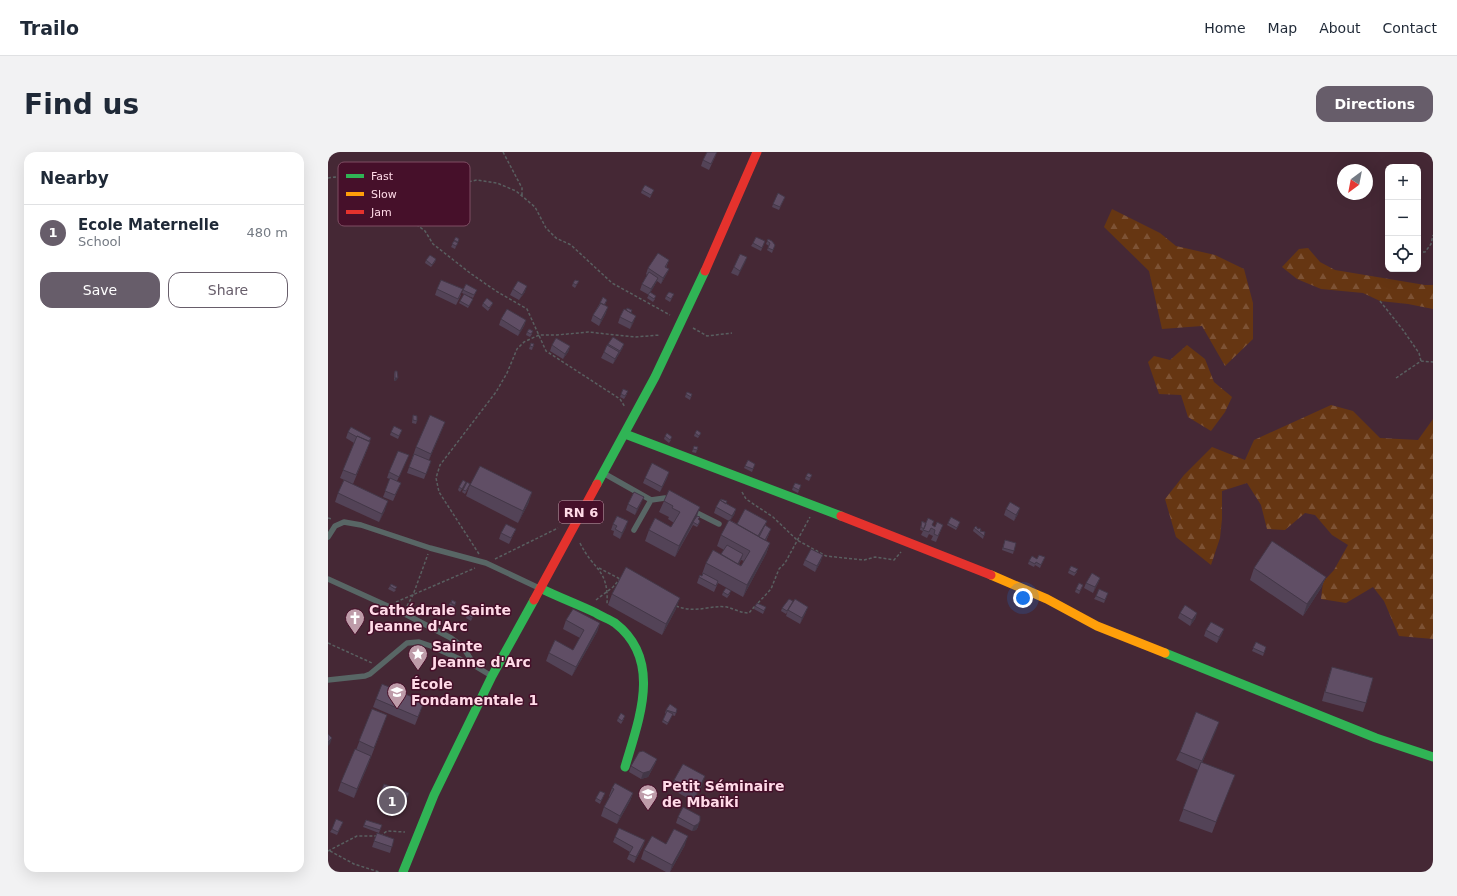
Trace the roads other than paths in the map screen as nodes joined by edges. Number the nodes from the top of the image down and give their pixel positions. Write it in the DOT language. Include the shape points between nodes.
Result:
graph roads {
  1 [pos="757,152"];
  2 [pos="625,434"];
  3 [pos="603,473"];
  4 [pos="651,500"];
  5 [pos="677,503"];
  6 [pos="684,506"];
  7 [pos="719,524"];
  8 [pos="634,530"];
  9 [pos="328,537"];
  10 [pos="328,579"];
  11 [pos="540,588"];
  12 [pos="475,666"];
  13 [pos="492,676"];
  14 [pos="328,680"];
  15 [pos="1433,757"];
  16 [pos="625,767"];
  17 [pos="403,872"];
  1 -- 2 [label="street, RN 6" via="682,322"];
  2 -- 3 [label="street, RN 6"];
  2 -- 15 [label="street" via="1021,587 1117,635 1376,738"];
  3 -- 4 [label="lane"];
  3 -- 11 [label="street, RN 6"];
  4 -- 5 [label="lane" via="665,498"];
  4 -- 8 [label="lane"];
  6 -- 7 [label="lane"];
  9 -- 11 [label="lane" via="335,526 344,522 361,525 486,563"];
  10 -- 12 [label="lane" via="451,638 463,647"];
  11 -- 13 [label="street, RN 6"];
  11 -- 16 [label="street" via="614,622 629,634 638,650 644,669 645,688"];
  12 -- 13 [label="lane"];
  12 -- 14 [label="lane" via="431,646 419,642 407,643 370,674"];
  13 -- 17 [label="street, RN 6" via="434,795"];
}
